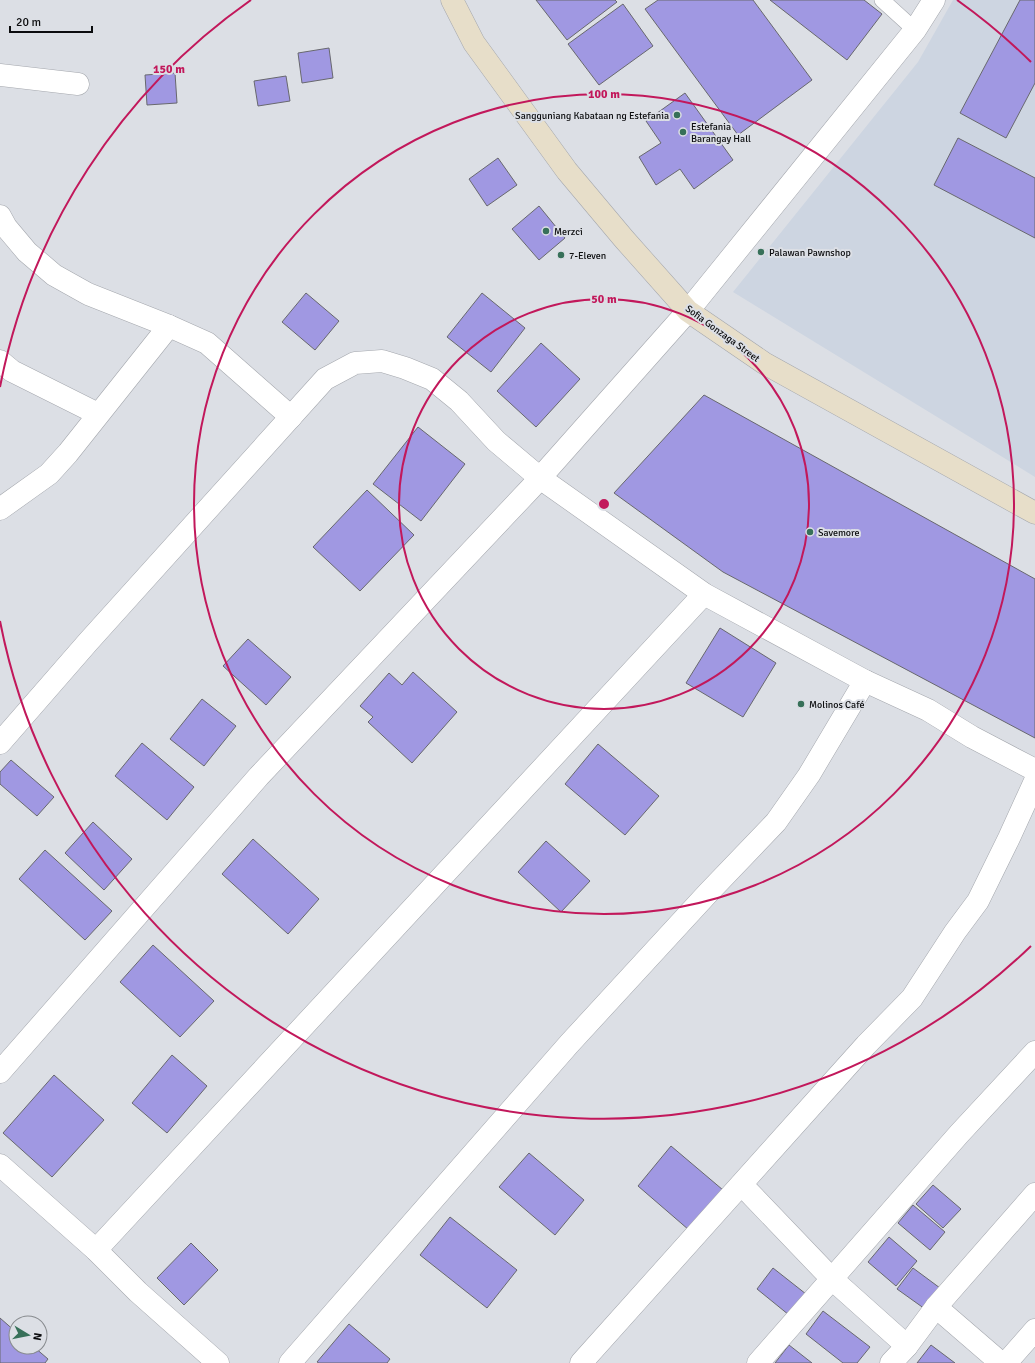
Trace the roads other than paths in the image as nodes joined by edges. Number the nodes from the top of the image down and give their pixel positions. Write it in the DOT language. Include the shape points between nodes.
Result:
graph roads {
  1 [pos="452,0"];
  2 [pos="882,0"];
  3 [pos="934,0"];
  4 [pos="915,30"];
  5 [pos="0,75"];
  6 [pos="78,84"];
  7 [pos="0,216"];
  8 [pos="688,310"];
  9 [pos="170,326"];
  10 [pos="0,361"];
  11 [pos="98,414"];
  12 [pos="291,417"];
  13 [pos="540,478"];
  14 [pos="0,509"];
  15 [pos="1035,512"];
  16 [pos="704,594"];
  17 [pos="865,681"];
  18 [pos="0,743"];
  19 [pos="1035,770"];
  20 [pos="1035,781"];
  21 [pos="1035,1052"];
  22 [pos="0,1072"];
  23 [pos="0,1165"];
  24 [pos="742,1185"];
  25 [pos="1035,1194"];
  26 [pos="96,1250"];
  27 [pos="832,1279"];
  28 [pos="936,1307"];
  29 [pos="1035,1330"];
  30 [pos="907,1346"];
  31 [pos="218,1363"];
  32 [pos="290,1363"];
  33 [pos="581,1363"];
  34 [pos="758,1363"];
  35 [pos="892,1363"];
  36 [pos="1001,1363"];
  37 [pos="1006,1363"];
  1 -- 8 [label="street, Sofia Gonzaga Street" via="474,43 567,171"];
  2 -- 4 [label="lane"];
  3 -- 4 [label="street"];
  4 -- 8 [label="street"];
  5 -- 6 [label="street"];
  7 -- 9 [label="street" via="27,252 54,275 88,294"];
  8 -- 13 [label="street"];
  8 -- 15 [label="street, Sofia Gonzaga Street" via="764,363"];
  9 -- 11 [label="street"];
  9 -- 12 [label="street" via="207,343"];
  10 -- 11 [label="street" via="12,370"];
  11 -- 14 [label="street" via="49,474"];
  12 -- 13 [label="street" via="325,379 355,363 382,361 432,379 459,400 496,441"];
  12 -- 18 [label="street"];
  13 -- 16 [label="street"];
  13 -- 22 [label="street" via="259,776"];
  16 -- 17 [label="street"];
  16 -- 26 [label="street"];
  17 -- 19 [label="street" via="928,710"];
  17 -- 32 [label="street" via="809,775 776,822 569,1044"];
  20 -- 24 [label="street" via="978,902 912,998 866,1045"];
  21 -- 27 [label="street"];
  23 -- 26 [label="street"];
  24 -- 27 [label="street"];
  24 -- 33 [label="street"];
  25 -- 28 [label="street"];
  26 -- 31 [label="street" via="138,1292"];
  27 -- 30 [label="street"];
  27 -- 34 [label="street"];
  28 -- 30 [label="street"];
  28 -- 36 [label="street"];
  29 -- 37 [label="street"];
  30 -- 35 [label="street"];
}
